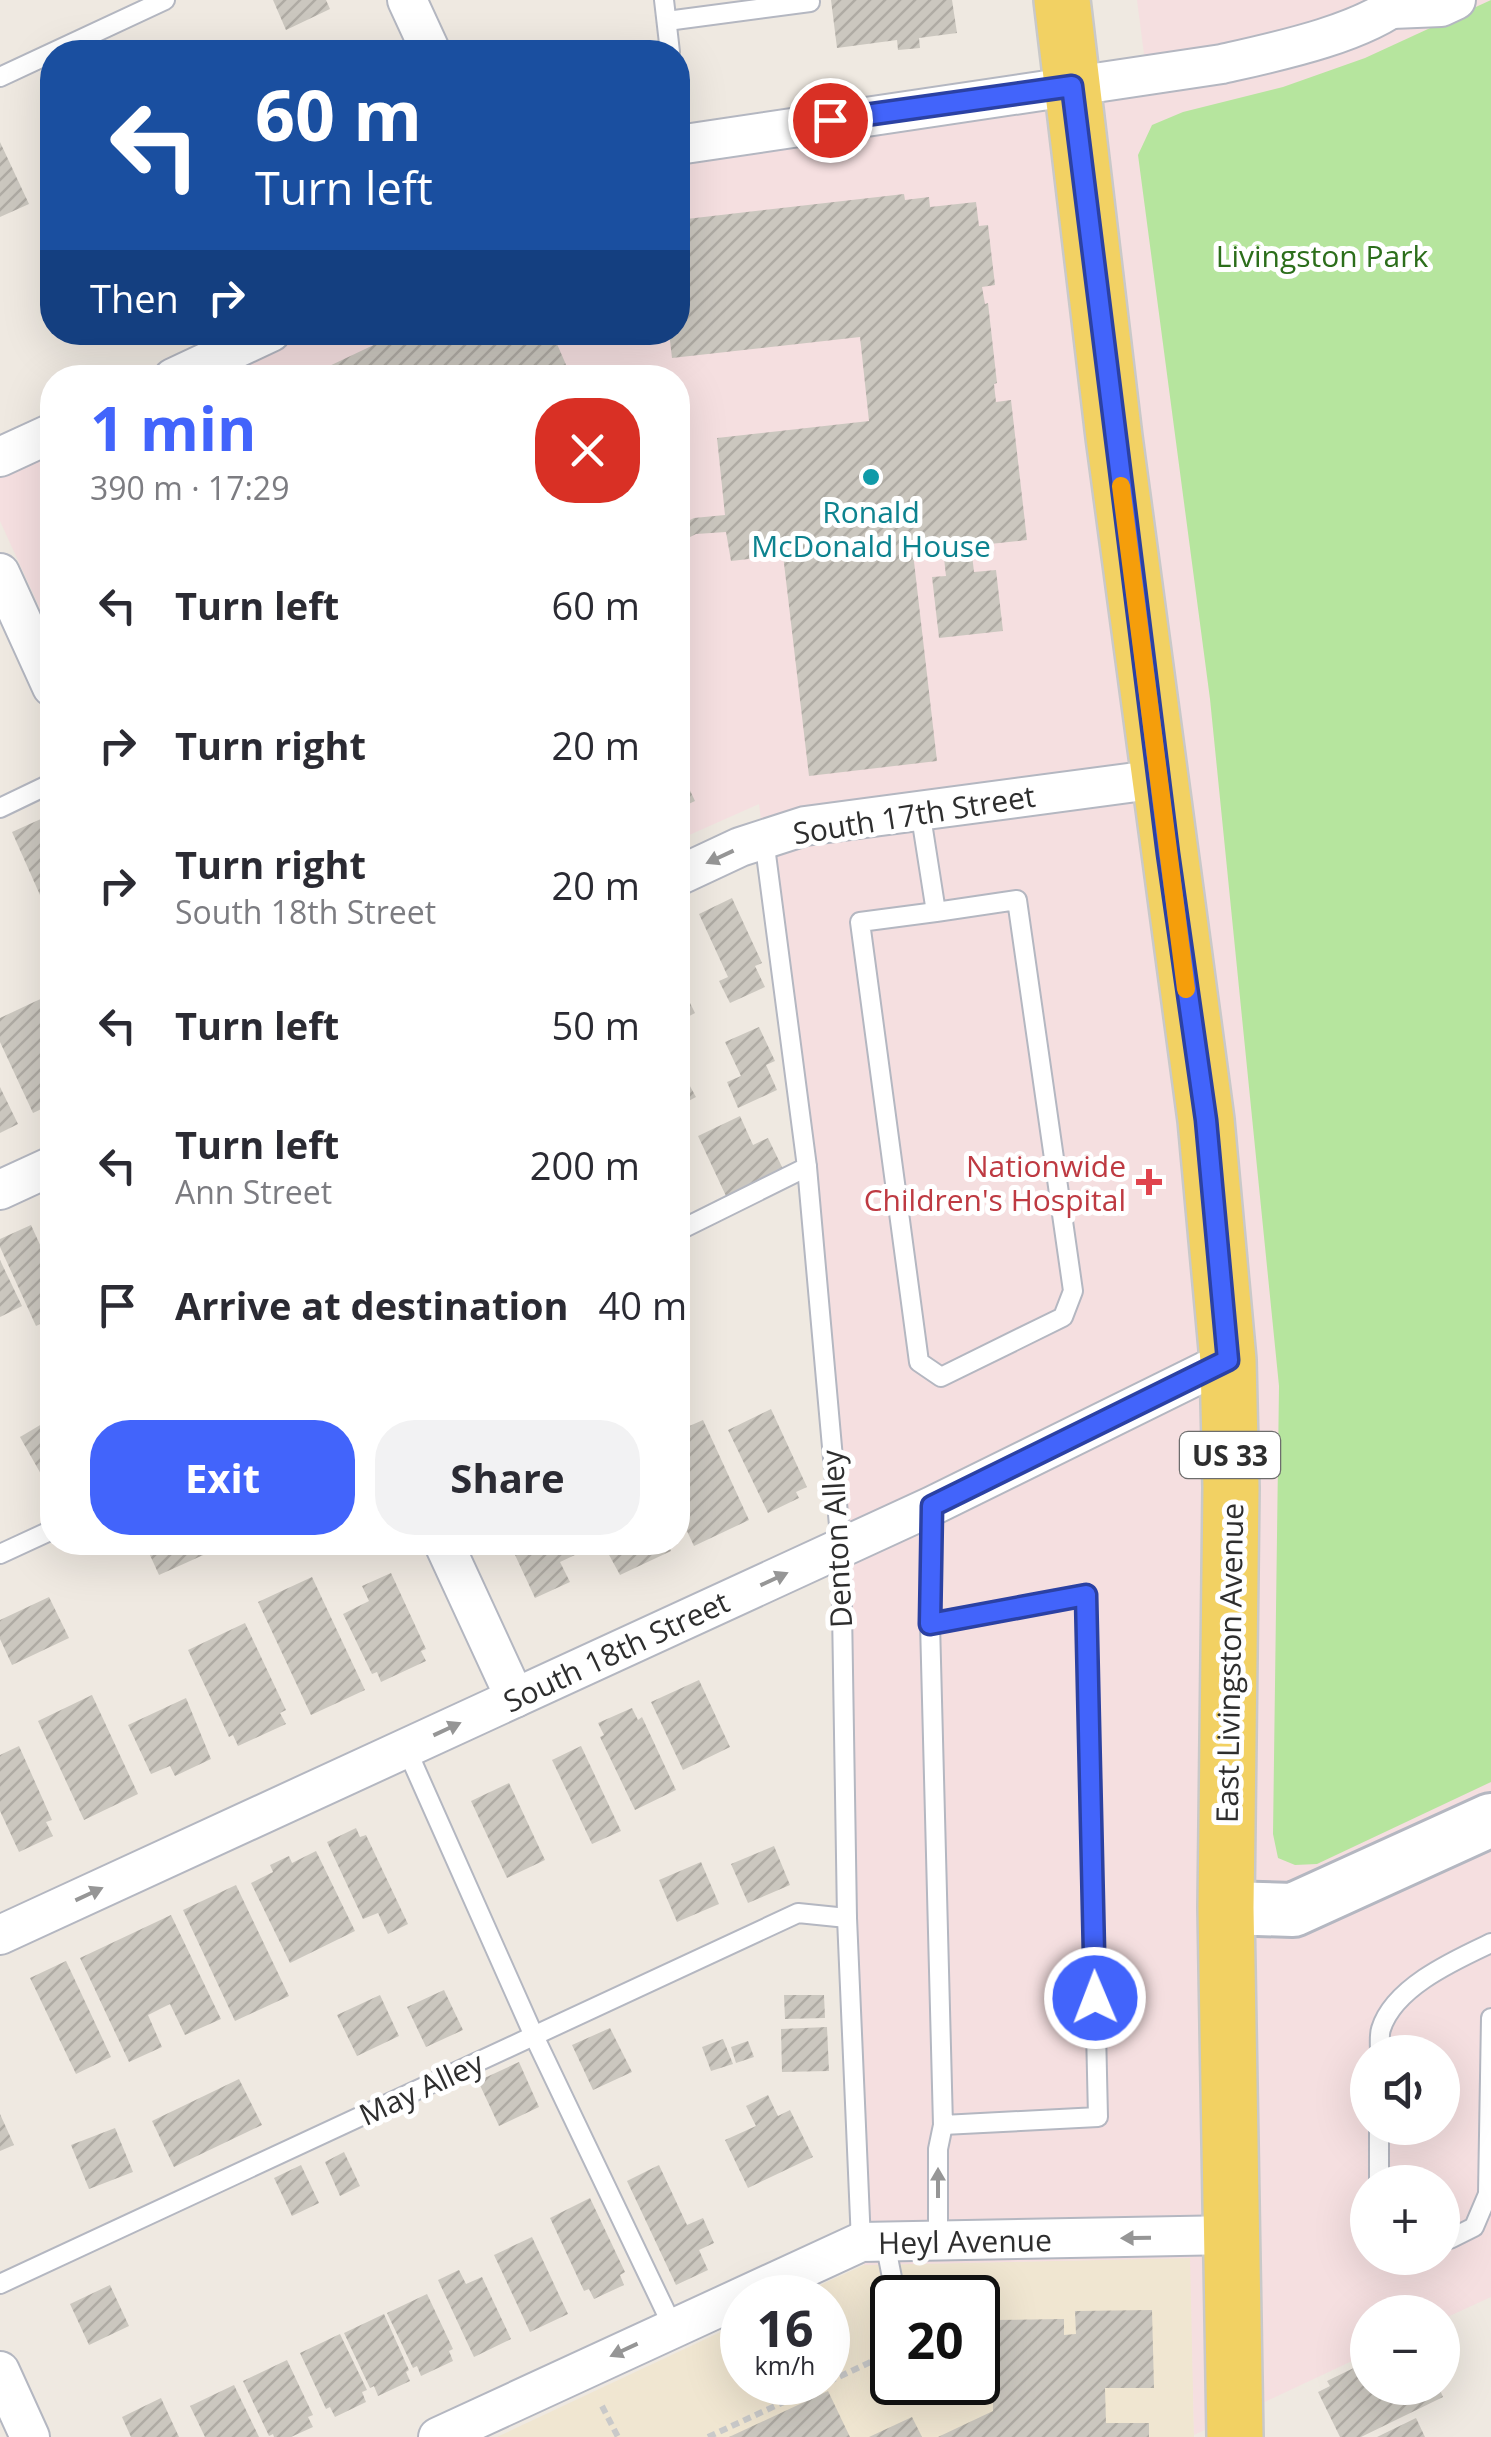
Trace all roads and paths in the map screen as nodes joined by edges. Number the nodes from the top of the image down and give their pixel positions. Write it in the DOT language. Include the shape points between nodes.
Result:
graph roads {
  1 [pos="165,0"];
  2 [pos="407,0"];
  3 [pos="664,0"];
  4 [pos="1062,0"];
  5 [pos="1456,0"];
  6 [pos="810,2"];
  7 [pos="1398,5"];
  8 [pos="667,21"];
  9 [pos="79,40"];
  10 [pos="425,40"];
  11 [pos="669,40"];
  12 [pos="40,58"];
  13 [pos="0,77"];
  14 [pos="1072,86"];
  15 [pos="690,132"];
  16 [pos="243,345"];
  17 [pos="200,365"];
  18 [pos="40,439"];
  19 [pos="0,457"];
  20 [pos="0,573"];
  21 [pos="40,661"];
  22 [pos="1159,779"];
  23 [pos="40,789"];
  24 [pos="0,808"];
  25 [pos="920,810"];
  26 [pos="764,839"];
  27 [pos="690,871"];
  28 [pos="936,912"];
  29 [pos="807,1167"];
  30 [pos="40,1172"];
  31 [pos="0,1190"];
  32 [pos="690,1225"];
  33 [pos="1228,1360"];
  34 [pos="932,1506"];
  35 [pos="40,1536"];
  36 [pos="840,1548"];
  37 [pos="0,1554"];
  38 [pos="449,1555"];
  39 [pos="930,1624"];
  40 [pos="514,1698"];
  41 [pos="406,1748"];
  42 [pos="1491,1820"];
  43 [pos="1226,1908"];
  44 [pos="847,1918"];
  45 [pos="0,1935"];
  46 [pos="1491,1943"];
  47 [pos="1491,2018"];
  48 [pos="1380,2035"];
  49 [pos="534,2036"];
  50 [pos="942,2125"];
  51 [pos="1460,2234"];
  52 [pos="1234,2236"];
  53 [pos="938,2241"];
  54 [pos="873,2242"];
  55 [pos="887,2275"];
  56 [pos="0,2284"];
  57 [pos="673,2327"];
  58 [pos="0,2371"];
  59 [pos="777,2405"];
  60 [pos="30,2437"];
  61 [pos="438,2437"];
  62 [pos="708,2437"];
  63 [pos="1235,2437"];
  1 -- 9 [label="lane"];
  2 -- 10 [label="street"];
  3 -- 8 [label="lane"];
  4 -- 14 [label="main road, East Livingston Avenue / US 33"];
  5 -- 7 [label="street" via="1441,7"];
  6 -- 8 [label="lane"];
  7 -- 14 [label="street" via="1282,50"];
  8 -- 11 [label="lane"];
  12 -- 13 [label="lane"];
  14 -- 15 [label="street"];
  14 -- 22 [label="main road, East Livingston Avenue / US 33"];
  16 -- 17 [label="street"];
  18 -- 19 [label="street"];
  20 -- 21 [label="street"];
  22 -- 25 [label="street, South 17th Street"];
  22 -- 33 [label="main road, East Livingston Avenue / US 33" via="1206,1120"];
  23 -- 24 [label="lane"];
  25 -- 26 [label="street, South 17th Street" via="805,826"];
  25 -- 28 [label="lane"];
  26 -- 27 [label="street, South 17th Street, one-way"];
  26 -- 29 [label="lane, Denton Alley"];
  28 -- 28 [label="lane" via="860,922 919,1362 940,1376 1062,1317 1073,1291 1016,900"];
  29 -- 32 [label="lane"];
  29 -- 36 [label="lane, Denton Alley"];
  30 -- 31 [label="street"];
  33 -- 34 [label="street, South 18th Street"];
  33 -- 43 [label="main road, East Livingston Avenue / US 33"];
  34 -- 36 [label="street, South 18th Street"];
  34 -- 39 [label="lane"];
  35 -- 37 [label="lane"];
  40 -- 36 [label="street, South 18th Street, one-way"];
  36 -- 44 [label="lane, Denton Alley"];
  38 -- 40 [label="street"];
  39 -- 50 [label="lane"];
  39 -- 50 [label="lane" via="1086,1595 1098,2118"];
  41 -- 40 [label="street, South 18th Street, one-way"];
  45 -- 41 [label="street, South 18th Street, one-way"];
  41 -- 49 [label="lane"];
  42 -- 43 [label="street" via="1293,1910"];
  43 -- 52 [label="main road, East Livingston Avenue / US 33"];
  44 -- 49 [label="lane, May Alley" via="798,1913"];
  44 -- 54 [label="lane, Denton Alley"];
  46 -- 48 [label="lane" via="1437,1969 1404,1995"];
  47 -- 51 [label="lane" via="1488,2194 1474,2227"];
  49 -- 56 [label="lane, May Alley"];
  49 -- 57 [label="lane"];
  53 -- 50 [label="lane, one-way"];
  52 -- 53 [label="street, Heyl Avenue, one-way"];
  52 -- 63 [label="main road, East Livingston Avenue / US 33"];
  53 -- 54 [label="street, Heyl Avenue"];
  54 -- 55 [label="lane, Denton Alley"];
  54 -- 57 [label="street, Heyl Avenue"];
  57 -- 61 [label="street, Heyl Avenue, one-way"];
  58 -- 60 [label="street"];
  59 -- 62 [label="path"];
}
